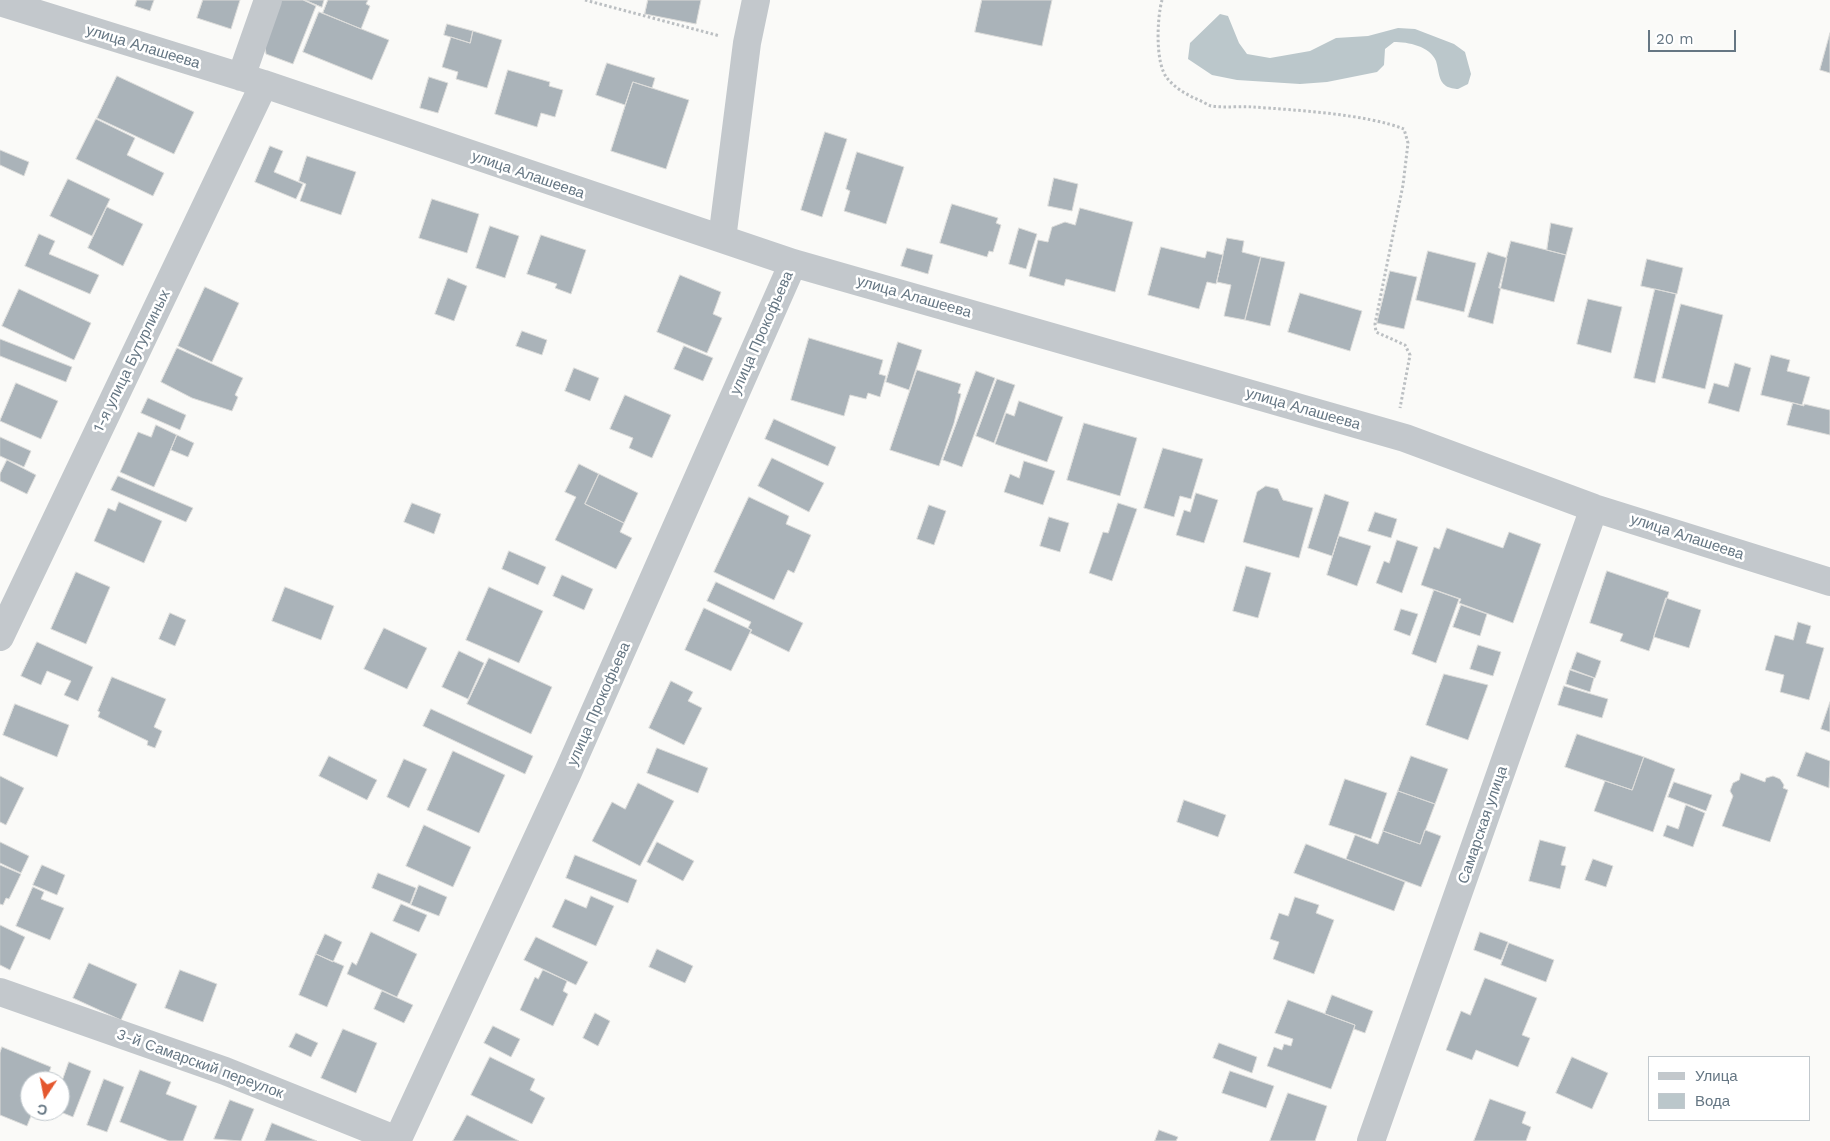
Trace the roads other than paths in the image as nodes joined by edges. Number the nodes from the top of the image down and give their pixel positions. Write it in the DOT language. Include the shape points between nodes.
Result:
graph roads {
  1 [pos="268,0"];
  2 [pos="756,0"];
  3 [pos="0,2"];
  4 [pos="252,80"];
  5 [pos="722,239"];
  6 [pos="793,263"];
  7 [pos="1594,508"];
  8 [pos="1830,582"];
  9 [pos="0,637"];
  10 [pos="0,992"];
  11 [pos="397,1140"];
  12 [pos="1371,1141"];
  1 -- 4 [label="street, 1-я улица Бутурлиных"];
  2 -- 5 [label="street" via="747,43"];
  3 -- 4 [label="street, улица Алашеева"];
  4 -- 5 [label="street, улица Алашеева"];
  4 -- 9 [label="street, 1-я улица Бутурлиных"];
  5 -- 6 [label="street, улица Алашеева"];
  6 -- 7 [label="street, улица Алашеева" via="1395,435"];
  6 -- 11 [label="street, улица Прокофьева" via="568,772"];
  7 -- 8 [label="street, улица Алашеева"];
  7 -- 12 [label="street, Самарская улица"];
  10 -- 11 [label="street, 3-й Самарский переулок" via="225,1071"];
}
